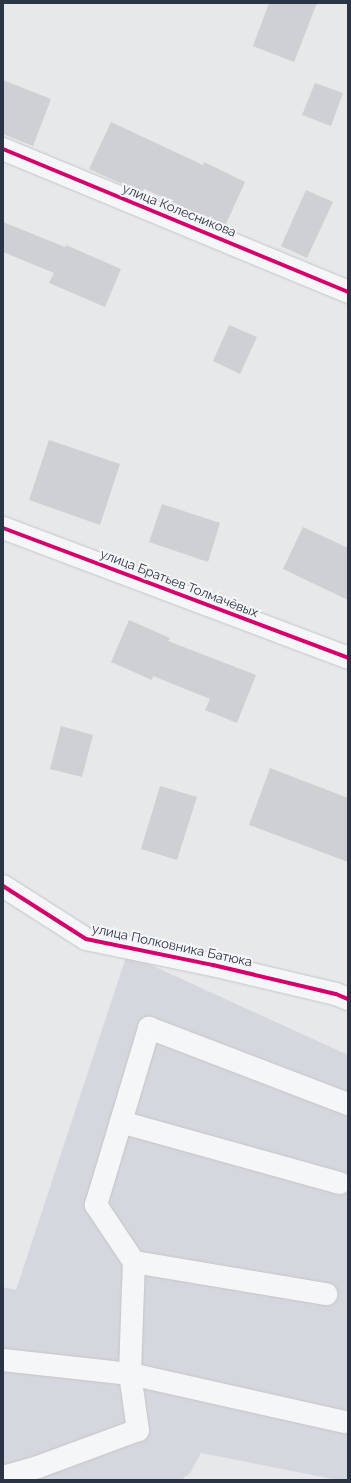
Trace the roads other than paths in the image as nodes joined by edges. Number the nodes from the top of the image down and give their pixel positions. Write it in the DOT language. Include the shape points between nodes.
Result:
graph roads {
  1 [pos="3,149"];
  2 [pos="348,292"];
  3 [pos="3,528"];
  4 [pos="348,658"];
  5 [pos="3,886"];
  6 [pos="348,999"];
  7 [pos="348,1104"];
  8 [pos="120,1122"];
  9 [pos="340,1182"];
  10 [pos="134,1262"];
  11 [pos="326,1294"];
  12 [pos="3,1360"];
  13 [pos="130,1374"];
  14 [pos="346,1422"];
  15 [pos="3,1477"];
  1 -- 2 [label="street, улица Колесникова"];
  3 -- 4 [label="street, улица Братьев Толмачёвых"];
  5 -- 6 [label="street, улица Полковника Батюка" via="86,939 213,965"];
  7 -- 8 [label="street" via="149,1028"];
  8 -- 9 [label="street"];
  8 -- 10 [label="street" via="96,1205"];
  10 -- 11 [label="street"];
  10 -- 13 [label="street"];
  12 -- 13 [label="street"];
  13 -- 14 [label="street"];
  13 -- 15 [label="street" via="138,1430 38,1467"];
}
